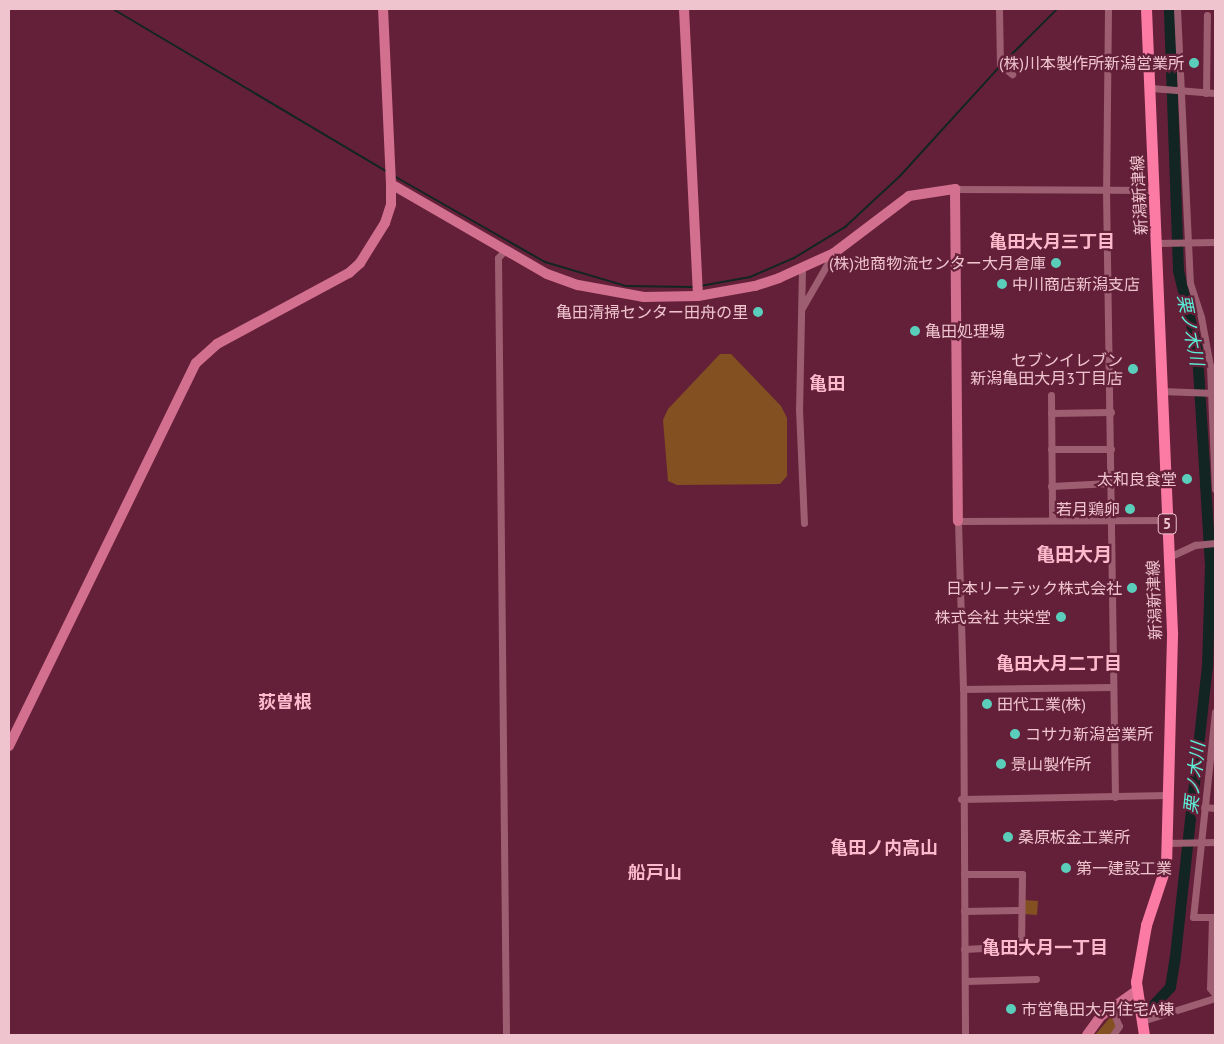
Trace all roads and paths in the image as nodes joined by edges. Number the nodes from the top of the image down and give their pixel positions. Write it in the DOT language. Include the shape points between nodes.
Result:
graph roads {
  1 [pos="383,9"];
  2 [pos="684,9"];
  3 [pos="999,9"];
  4 [pos="1108,9"];
  5 [pos="1146,9"];
  6 [pos="1177,9"];
  7 [pos="1207,15"];
  8 [pos="1012,74"];
  9 [pos="1151,88"];
  10 [pos="1178,90"];
  11 [pos="1206,93"];
  12 [pos="1215,93"];
  13 [pos="391,181"];
  14 [pos="955,188"];
  15 [pos="1106,190"];
  16 [pos="1154,190"];
  17 [pos="1189,241"];
  18 [pos="1157,242"];
  19 [pos="1215,242"];
  20 [pos="504,251"];
  21 [pos="834,253"];
  22 [pos="802,269"];
  23 [pos="698,294"];
  24 [pos="802,308"];
  25 [pos="1162,391"];
  26 [pos="1213,393"];
  27 [pos="1051,395"];
  28 [pos="1111,412"];
  29 [pos="1051,413"];
  30 [pos="1111,448"];
  31 [pos="1051,449"];
  32 [pos="1214,452"];
  33 [pos="1111,483"];
  34 [pos="1052,486"];
  35 [pos="1215,489"];
  36 [pos="1052,520"];
  37 [pos="1111,520"];
  38 [pos="1166,520"];
  39 [pos="958,521"];
  40 [pos="804,523"];
  41 [pos="1215,543"];
  42 [pos="1169,557"];
  43 [pos="1113,687"];
  44 [pos="963,689"];
  45 [pos="1215,712"];
  46 [pos="9,746"];
  47 [pos="1212,770"];
  48 [pos="1167,795"];
  49 [pos="1115,797"];
  50 [pos="961,799"];
  51 [pos="1204,807"];
  52 [pos="1215,808"];
  53 [pos="1173,842"];
  54 [pos="1196,842"];
  55 [pos="1215,842"];
  56 [pos="964,874"];
  57 [pos="1021,910"];
  58 [pos="964,911"];
  59 [pos="1214,917"];
  60 [pos="964,949"];
  61 [pos="1036,979"];
  62 [pos="965,981"];
  63 [pos="1136,991"];
  64 [pos="1215,994"];
  65 [pos="1215,998"];
  66 [pos="1112,1009"];
  67 [pos="1142,1021"];
  68 [pos="506,1035"];
  69 [pos="965,1035"];
  70 [pos="1087,1035"];
  71 [pos="1113,1035"];
  72 [pos="1144,1035"];
  1 -- 13 [label="street"];
  2 -- 23 [label="street"];
  3 -- 8 [label="street" via="1000,64"];
  4 -- 15 [label="street"];
  5 -- 9 [label="main road, 新潟新津線 / 5"];
  6 -- 10 [label="street"];
  7 -- 11 [label="street"];
  9 -- 10 [label="street"];
  9 -- 16 [label="main road, 新潟新津線 / 5"];
  10 -- 11 [label="street"];
  10 -- 17 [label="street"];
  11 -- 12 [label="street"];
  13 -- 20 [label="street"];
  13 -- 46 [label="street" via="391,204 385,223 356,268 217,344 196,363"];
  14 -- 15 [label="street"];
  14 -- 21 [label="street" via="909,196"];
  14 -- 39 [label="street"];
  15 -- 16 [label="street"];
  15 -- 28 [label="street"];
  16 -- 18 [label="main road, 新潟新津線 / 5"];
  17 -- 18 [label="street"];
  17 -- 19 [label="street"];
  17 -- 26 [label="street" via="1190,283 1207,340"];
  18 -- 25 [label="main road, 新潟新津線 / 5"];
  20 -- 23 [label="street" via="546,274 596,289 644,297"];
  20 -- 68 [label="street" via="498,258"];
  21 -- 22 [label="street"];
  21 -- 24 [label="street"];
  22 -- 23 [label="street" via="756,286"];
  22 -- 24 [label="street"];
  24 -- 40 [label="street" via="799,409"];
  25 -- 26 [label="street"];
  25 -- 38 [label="main road, 新潟新津線 / 5"];
  26 -- 32 [label="street"];
  27 -- 29 [label="street"];
  28 -- 29 [label="street"];
  28 -- 30 [label="street"];
  29 -- 31 [label="street"];
  30 -- 31 [label="street"];
  30 -- 33 [label="street"];
  31 -- 34 [label="street"];
  32 -- 35 [label="street"];
  33 -- 34 [label="street"];
  33 -- 37 [label="street"];
  34 -- 36 [label="street"];
  36 -- 37 [label="street"];
  36 -- 39 [label="street"];
  37 -- 38 [label="street"];
  37 -- 43 [label="street"];
  38 -- 42 [label="main road, 新潟新津線 / 5"];
  39 -- 44 [label="street"];
  41 -- 42 [label="street" via="1195,545"];
  42 -- 48 [label="main road, 新潟新津線 / 5" via="1172,632"];
  43 -- 44 [label="street"];
  43 -- 49 [label="street"];
  44 -- 50 [label="street"];
  45 -- 47 [label="street"];
  47 -- 51 [label="street"];
  48 -- 49 [label="street"];
  48 -- 53 [label="main road, 新潟新津線 / 5"];
  49 -- 50 [label="street"];
  50 -- 56 [label="street"];
  51 -- 52 [label="street"];
  51 -- 54 [label="street"];
  53 -- 54 [label="street"];
  53 -- 63 [label="main road, 新潟新津線 / 5" via="1138,956"];
  54 -- 55 [label="street"];
  54 -- 59 [label="street" via="1193,917"];
  56 -- 57 [label="street" via="1022,874"];
  56 -- 58 [label="street"];
  57 -- 58 [label="street"];
  57 -- 60 [label="street" via="1021,946"];
  58 -- 60 [label="street"];
  59 -- 64 [label="street" via="1210,988"];
  60 -- 62 [label="street"];
  61 -- 62 [label="street"];
  62 -- 69 [label="street"];
  63 -- 66 [label="street"];
  63 -- 67 [label="main road, 新潟新津線 / 5"];
  65 -- 67 [label="street"];
  66 -- 70 [label="street" via="1101,1016"];
  66 -- 71 [label="street" via="1119,1026"];
  67 -- 72 [label="main road, 新潟新津線 / 5"];
}
